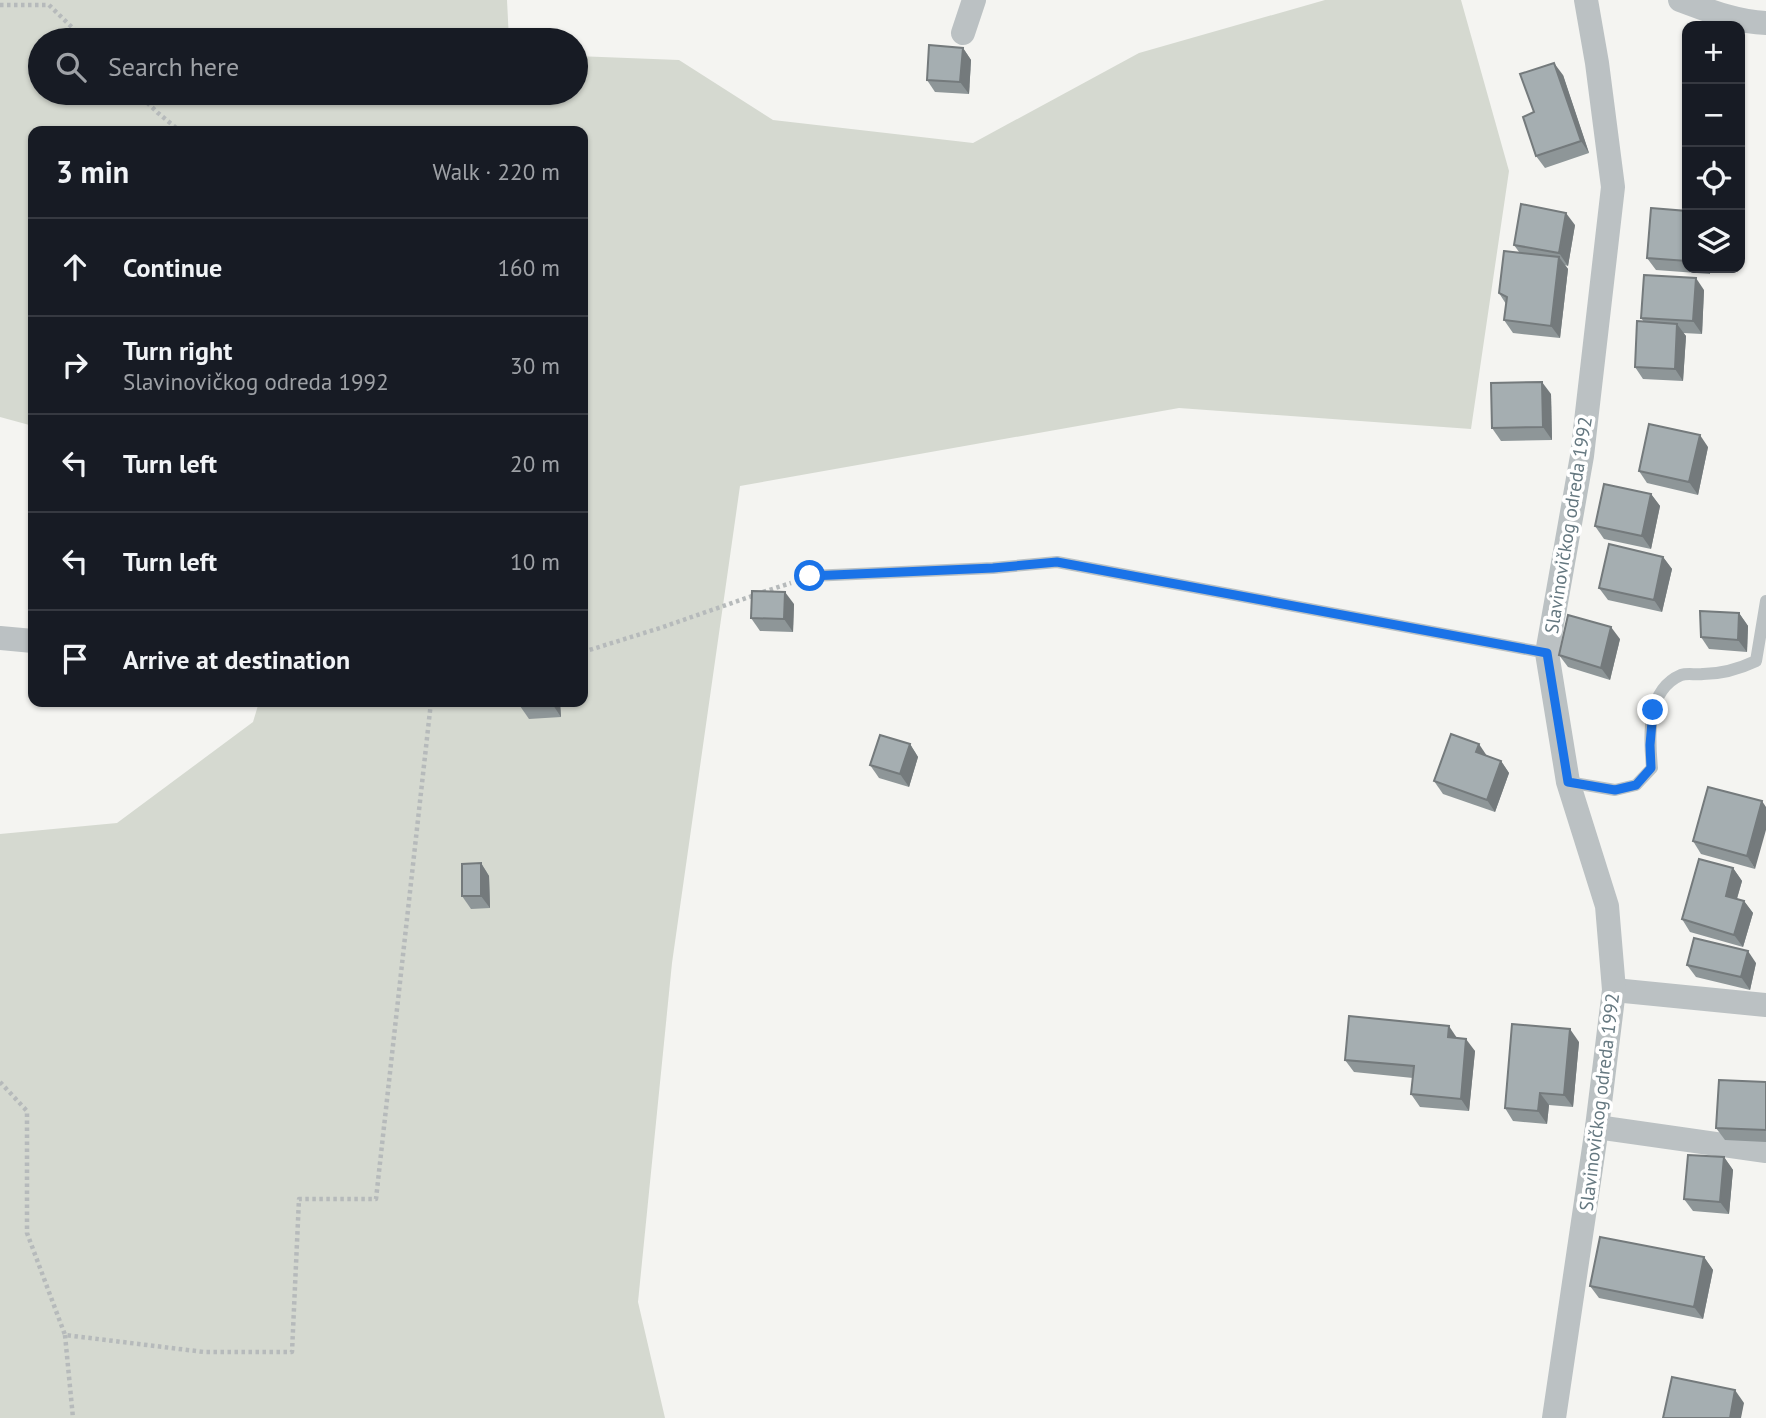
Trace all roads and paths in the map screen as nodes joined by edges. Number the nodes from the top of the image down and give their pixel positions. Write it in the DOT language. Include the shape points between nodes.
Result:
graph roads {
  1 [pos="974,0"];
  2 [pos="1586,0"];
  3 [pos="1680,0"];
  4 [pos="0,5"];
  5 [pos="1766,23"];
  6 [pos="73,28"];
  7 [pos="963,33"];
  8 [pos="150,105"];
  9 [pos="174,126"];
  10 [pos="810,576"];
  11 [pos="1766,601"];
  12 [pos="0,638"];
  13 [pos="28,641"];
  14 [pos="588,650"];
  15 [pos="1547,653"];
  16 [pos="429,707"];
  17 [pos="1568,782"];
  18 [pos="1614,990"];
  19 [pos="1766,1005"];
  20 [pos="0,1082"];
  21 [pos="1597,1127"];
  22 [pos="1766,1151"];
  23 [pos="65,1335"];
  24 [pos="73,1418"];
  25 [pos="1554,1418"];
  1 -- 7 [label="street"];
  2 -- 15 [label="street, Slavinovičkog odreda 1992" via="1613,187 1582,456"];
  3 -- 5 [label="street"];
  4 -- 6 [label="path" via="49,5"];
  8 -- 9 [label="path"];
  10 -- 14 [label="path"];
  10 -- 15 [label="lane" via="1057,562"];
  11 -- 17 [label="lane" via="1756,660 1738,669 1682,674 1662,689 1653,710 1651,768 1636,785 1615,790"];
  12 -- 13 [label="street"];
  15 -- 17 [label="street, Slavinovičkog odreda 1992"];
  16 -- 23 [label="path" via="376,1199 299,1199 292,1352 204,1352"];
  17 -- 18 [label="street, Slavinovičkog odreda 1992" via="1607,906"];
  18 -- 19 [label="street, Slavinovičkog odreda 1992"];
  18 -- 21 [label="street, Slavinovičkog odreda 1992"];
  20 -- 23 [label="path" via="27,1111 27,1233"];
  21 -- 22 [label="street, Slavinovičkog odreda 1992"];
  21 -- 25 [label="street, Slavinovičkog odreda 1992"];
  23 -- 24 [label="path"];
}
